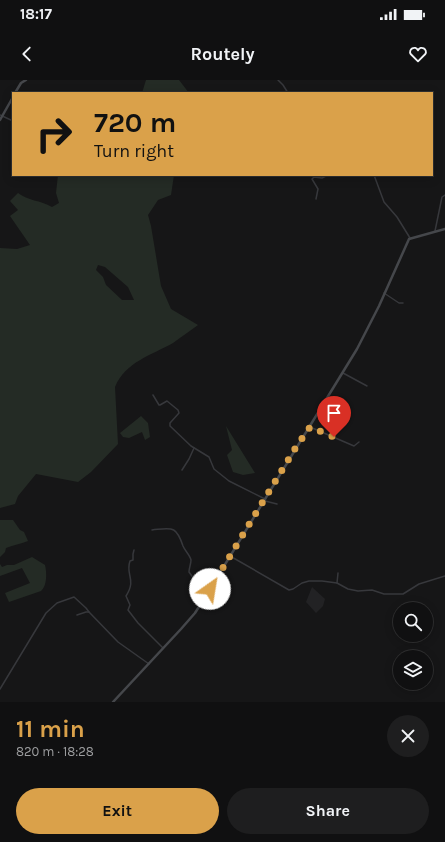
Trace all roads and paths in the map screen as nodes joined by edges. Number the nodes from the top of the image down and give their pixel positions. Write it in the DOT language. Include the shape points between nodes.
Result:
graph roads {
  1 [pos="26,80"];
  2 [pos="278,80"];
  3 [pos="16,92"];
  4 [pos="287,92"];
  5 [pos="12,99"];
  6 [pos="1,116"];
  7 [pos="0,120"];
  8 [pos="12,121"];
  9 [pos="314,176"];
  10 [pos="314,176"];
  11 [pos="326,176"];
  12 [pos="374,176"];
  13 [pos="445,195"];
  14 [pos="316,199"];
  15 [pos="445,229"];
  16 [pos="434,233"];
  17 [pos="410,238"];
  18 [pos="384,293"];
  19 [pos="403,303"];
  20 [pos="343,373"];
  21 [pos="367,386"];
  22 [pos="152,395"];
  23 [pos="310,427"];
  24 [pos="359,442"];
  25 [pos="194,448"];
  26 [pos="182,470"];
  27 [pos="265,500"];
  28 [pos="277,504"];
  29 [pos="152,530"];
  30 [pos="134,550"];
  31 [pos="230,556"];
  32 [pos="338,573"];
  33 [pos="445,576"];
  34 [pos="337,583"];
  35 [pos="210,589"];
  36 [pos="89,612"];
  37 [pos="77,615"];
  38 [pos="163,648"];
  39 [pos="149,664"];
  40 [pos="0,688"];
  41 [pos="113,702"];
  1 -- 3 [label="main road"];
  2 -- 4 [label="street"];
  5 -- 6 [label="main road"];
  6 -- 7 [label="main road"];
  6 -- 8 [label="street"];
  9 -- 14 [label="street" via="312,180 318,189"];
  10 -- 11 [label="street"];
  12 -- 17 [label="street" via="384,202 392,209"];
  13 -- 16 [label="street" via="442,197"];
  15 -- 16 [label="main road"];
  16 -- 17 [label="main road"];
  17 -- 18 [label="main road"];
  18 -- 19 [label="street"];
  18 -- 20 [label="main road"];
  20 -- 21 [label="street"];
  20 -- 23 [label="main road"];
  22 -- 25 [label="street" via="159,405 167,401 178,410 179,413 170,426"];
  23 -- 24 [label="street" via="354,446"];
  23 -- 27 [label="main road"];
  25 -- 26 [label="street"];
  25 -- 27 [label="street" via="209,457 214,470 229,481"];
  27 -- 28 [label="street"];
  27 -- 31 [label="main road"];
  29 -- 35 [label="street" via="170,528 177,532 191,558 189,572 194,579"];
  30 -- 38 [label="street" via="133,560 129,564 132,582 126,596 130,605 128,610"];
  31 -- 34 [label="street" via="289,590 309,581"];
  31 -- 35 [label="main road"];
  32 -- 34 [label="street"];
  33 -- 34 [label="street" via="419,584 403,594 358,591"];
  35 -- 38 [label="main road" via="195,613"];
  36 -- 37 [label="street"];
  36 -- 39 [label="street" via="118,642"];
  36 -- 40 [label="street" via="74,598 57,602 46,613"];
  38 -- 39 [label="main road"];
  39 -- 41 [label="main road"];
}
